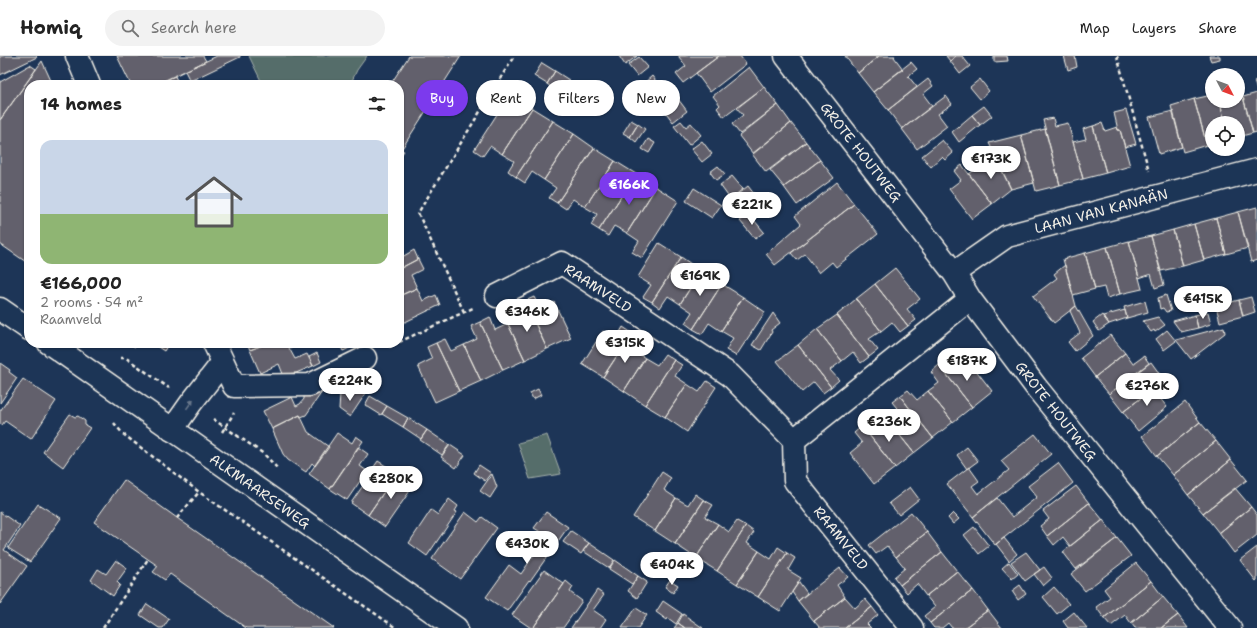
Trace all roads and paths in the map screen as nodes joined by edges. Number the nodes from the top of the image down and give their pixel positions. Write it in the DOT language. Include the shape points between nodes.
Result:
graph roads {
  1 [pos="77,56"];
  2 [pos="514,56"];
  3 [pos="786,56"];
  4 [pos="1117,56"];
  5 [pos="87,80"];
  6 [pos="1257,170"];
  7 [pos="1156,196"];
  8 [pos="954,273"];
  9 [pos="497,296"];
  10 [pos="970,299"];
  11 [pos="0,309"];
  12 [pos="464,312"];
  13 [pos="24,326"];
  14 [pos="404,340"];
  15 [pos="56,348"];
  16 [pos="218,353"];
  17 [pos="365,358"];
  18 [pos="110,418"];
  19 [pos="172,430"];
  20 [pos="794,440"];
  21 [pos="199,492"];
  22 [pos="177,518"];
  23 [pos="148,559"];
  24 [pos="103,628"];
  25 [pos="396,628"];
  26 [pos="456,628"];
  27 [pos="912,628"];
  28 [pos="1230,628"];
  1 -- 5 [label="street"];
  2 -- 12 [label="path" via="418,213"];
  3 -- 8 [label="street, GROTE HOUTWEG"];
  4 -- 7 [label="path"];
  6 -- 7 [label="street, LAAN VAN KANAÄN"];
  7 -- 8 [label="street, LAAN VAN KANAÄN" via="1007,236"];
  8 -- 10 [label="street, GROTE HOUTWEG"];
  9 -- 12 [label="path"];
  9 -- 20 [label="street, RAAMVELD" via="562,262 730,375"];
  10 -- 20 [label="street"];
  10 -- 28 [label="street, GROTE HOUTWEG" via="1036,387"];
  11 -- 13 [label="street"];
  12 -- 14 [label="path"];
  15 -- 19 [label="street, ALKMAARSEWEG"];
  16 -- 17 [label="street" via="234,386 310,385"];
  19 -- 16 [label="street, one-way" via="191,403"];
  18 -- 21 [label="path" via="123,434"];
  19 -- 26 [label="street, ALKMAARSEWEG"];
  20 -- 27 [label="street, RAAMVELD" via="794,480"];
  21 -- 22 [label="path"];
  21 -- 25 [label="path"];
  23 -- 24 [label="path"];
}
